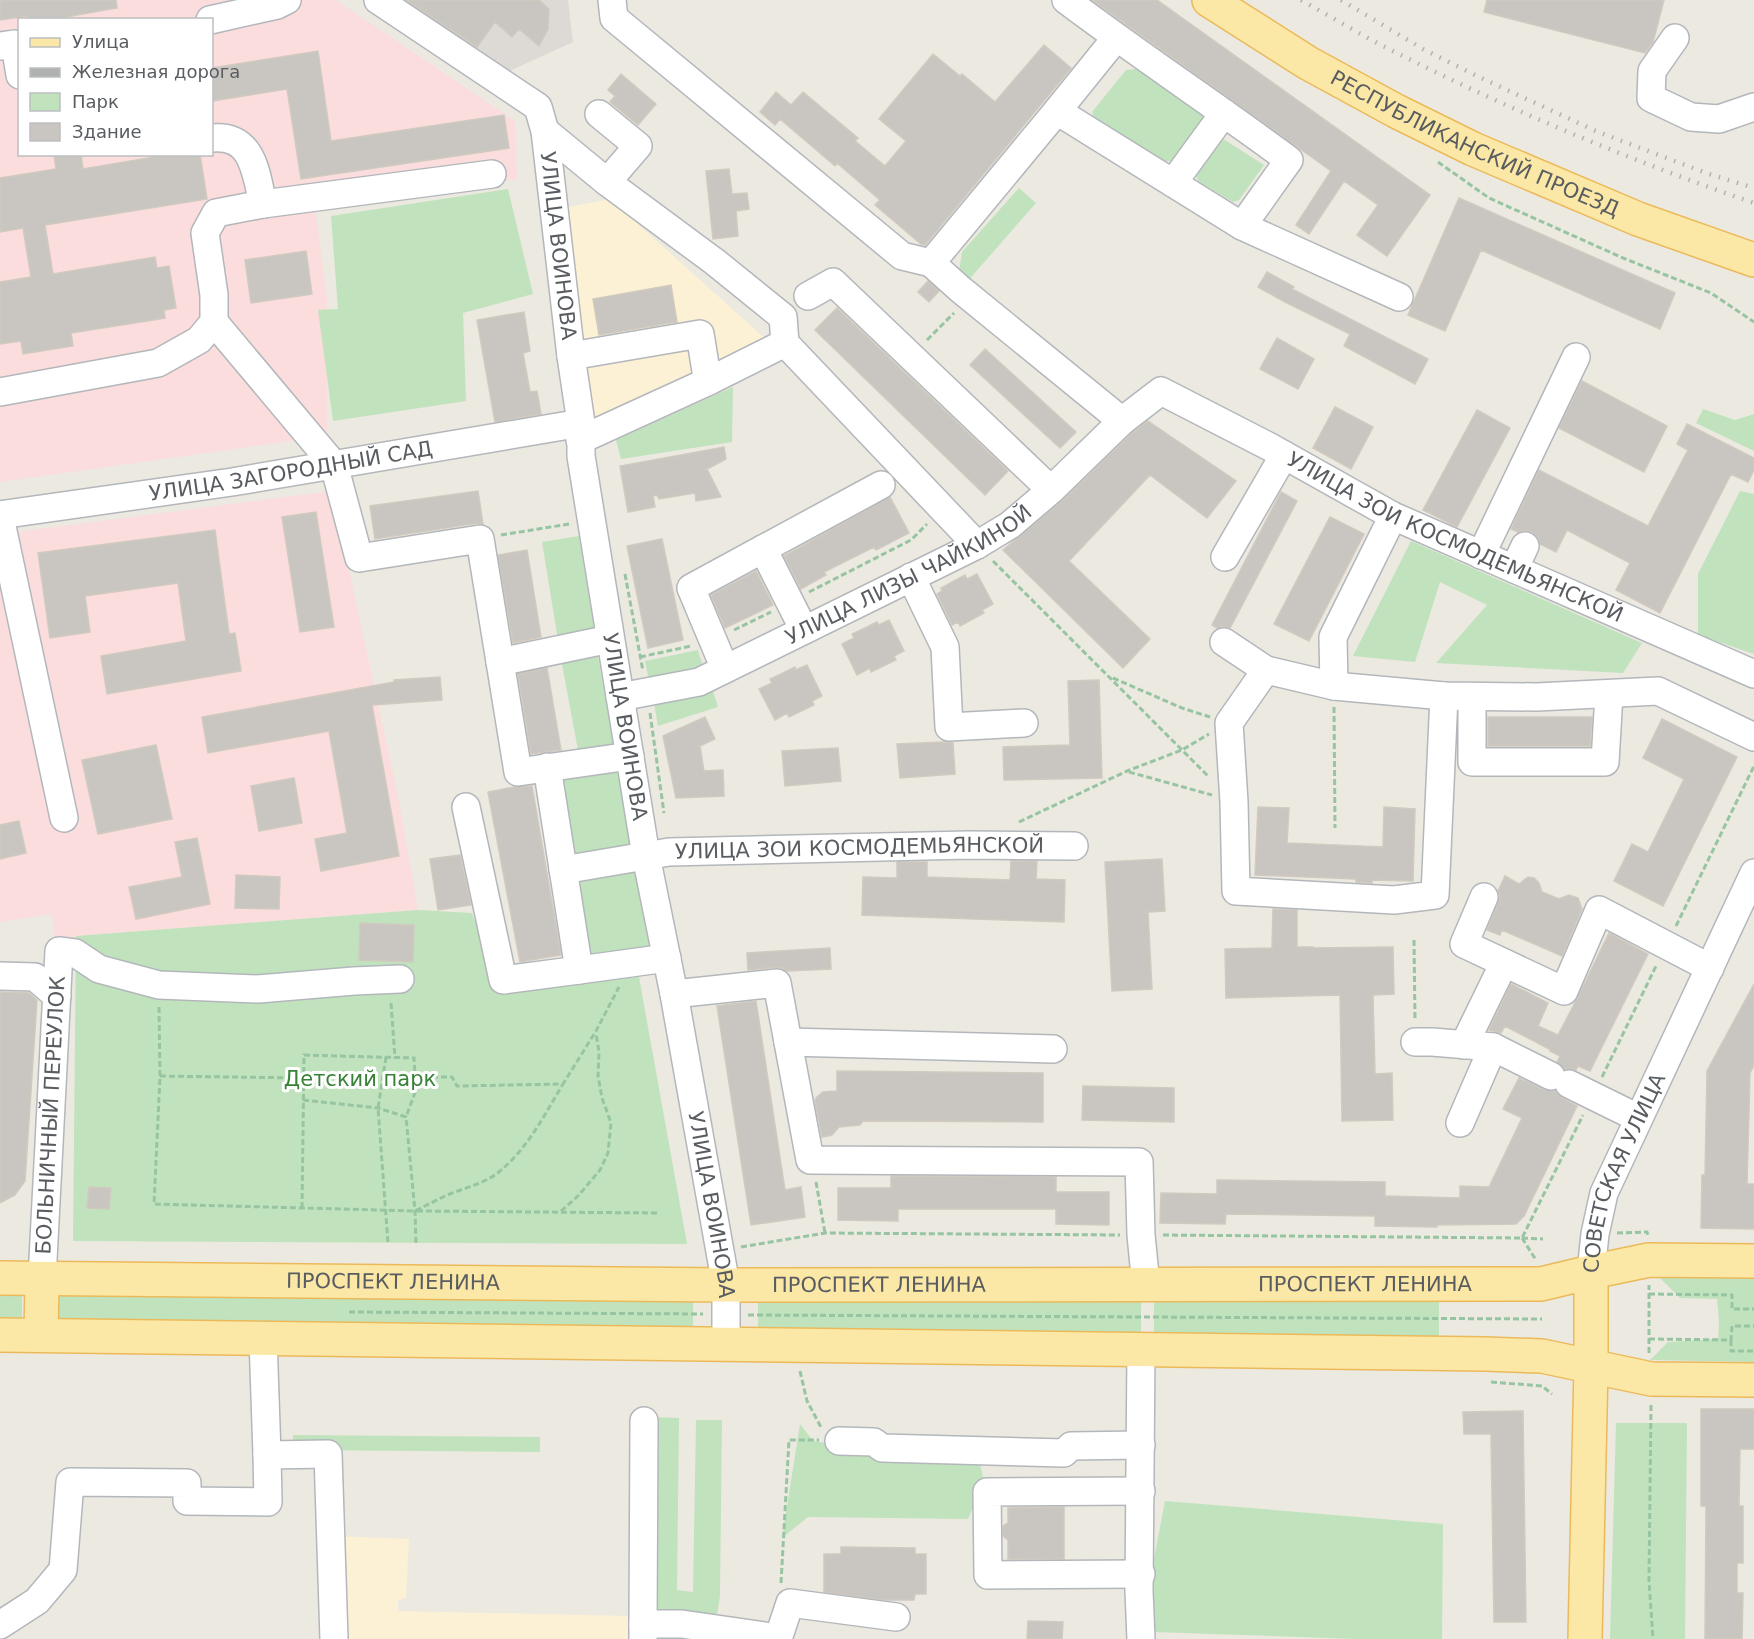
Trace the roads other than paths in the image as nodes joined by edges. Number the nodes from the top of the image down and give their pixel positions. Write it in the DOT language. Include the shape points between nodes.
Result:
graph roads {
  1 [pos="287,0"];
  2 [pos="378,0"];
  3 [pos="612,0"];
  4 [pos="1066,0"];
  5 [pos="1209,0"];
  6 [pos="213,19"];
  7 [pos="1116,38"];
  8 [pos="1675,38"];
  9 [pos="0,46"];
  10 [pos="18,63"];
  11 [pos="1754,107"];
  12 [pos="1057,111"];
  13 [pos="1224,112"];
  14 [pos="599,114"];
  15 [pos="541,119"];
  16 [pos="213,138"];
  17 [pos="492,174"];
  18 [pos="607,182"];
  19 [pos="1173,183"];
  20 [pos="263,204"];
  21 [pos="1242,226"];
  22 [pos="1754,260"];
  23 [pos="931,263"];
  24 [pos="808,296"];
  25 [pos="1399,297"];
  26 [pos="214,322"];
  27 [pos="785,343"];
  28 [pos="571,356"];
  29 [pos="1576,357"];
  30 [pos="709,381"];
  31 [pos="1161,391"];
  32 [pos="0,392"];
  33 [pos="1122,420"];
  34 [pos="581,431"];
  35 [pos="1284,455"];
  36 [pos="334,465"];
  37 [pos="881,484"];
  38 [pos="1051,490"];
  39 [pos="0,516"];
  40 [pos="1393,516"];
  41 [pos="977,545"];
  42 [pos="763,549"];
  43 [pos="1481,555"];
  44 [pos="1225,557"];
  45 [pos="911,577"];
  46 [pos="804,630"];
  47 [pos="610,639"];
  48 [pos="1224,642"];
  49 [pos="500,663"];
  50 [pos="725,669"];
  51 [pos="1266,670"];
  52 [pos="1754,674"];
  53 [pos="1334,686"];
  54 [pos="1609,694"];
  55 [pos="620,696"];
  56 [pos="1444,696"];
  57 [pos="1472,697"];
  58 [pos="1024,723"];
  59 [pos="1754,736"];
  60 [pos="630,756"];
  61 [pos="547,767"];
  62 [pos="466,807"];
  63 [pos="64,818"];
  64 [pos="1074,846"];
  65 [pos="646,856"];
  66 [pos="563,870"];
  67 [pos="1754,873"];
  68 [pos="1484,897"];
  69 [pos="667,958"];
  70 [pos="1504,963"];
  71 [pos="1710,968"];
  72 [pos="579,970"];
  73 [pos="0,976"];
  74 [pos="394,980"];
  75 [pos="674,994"];
  76 [pos="57,996"];
  77 [pos="788,1042"];
  78 [pos="1415,1042"];
  79 [pos="1464,1045"];
  80 [pos="1493,1047"];
  81 [pos="1053,1049"];
  82 [pos="1638,1118"];
  83 [pos="1460,1123"];
  84 [pos="1754,1262"];
  85 [pos="1591,1272"];
  86 [pos="0,1278"];
  87 [pos="42,1279"];
  88 [pos="1146,1301"];
  89 [pos="726,1315"];
  90 [pos="0,1335"];
  91 [pos="41,1335"];
  92 [pos="263,1338"];
  93 [pos="1141,1349"];
  94 [pos="1592,1367"];
  95 [pos="1754,1380"];
  96 [pos="644,1420"];
  97 [pos="834,1441"];
  98 [pos="1141,1445"];
  99 [pos="267,1455"];
  100 [pos="1141,1491"];
  101 [pos="1141,1574"];
  102 [pos="896,1617"];
  103 [pos="0,1626"];
  104 [pos="643,1632"];
  105 [pos="778,1638"];
  106 [pos="334,1639"];
  107 [pos="1141,1639"];
  108 [pos="1585,1639"];
  1 -- 6 [label="street"];
  2 -- 15 [label="street"];
  3 -- 23 [label="street" via="614,18 893,249 902,256"];
  4 -- 7 [label="street"];
  5 -- 22 [label="main road, РЕСПУБЛИКАНСКИЙ ПРОЕЗД" via="1308,63 1473,149 1638,219"];
  7 -- 12 [label="street"];
  7 -- 13 [label="street"];
  8 -- 11 [label="street" via="1652,71 1651,98 1691,117 1710,119"];
  9 -- 10 [label="street" via="15,44"];
  12 -- 19 [label="street"];
  12 -- 23 [label="street"];
  13 -- 19 [label="street"];
  13 -- 21 [label="street" via="1290,160"];
  14 -- 18 [label="street" via="638,146"];
  15 -- 18 [label="street"];
  15 -- 28 [label="street, УЛИЦА ВОИНОВА"];
  16 -- 20 [label="street" via="224,136 242,145 252,160"];
  17 -- 20 [label="street"];
  18 -- 27 [label="street" via="783,317"];
  19 -- 21 [label="street"];
  20 -- 26 [label="street" via="216,213 205,233"];
  21 -- 25 [label="street"];
  23 -- 33 [label="street"];
  24 -- 38 [label="street" via="833,282"];
  26 -- 32 [label="street" via="199,340 158,363"];
  26 -- 36 [label="street"];
  27 -- 30 [label="street, УЛИЦА ЗАГОРОДНЫЙ САД"];
  27 -- 41 [label="street"];
  28 -- 30 [label="street" via="700,334"];
  28 -- 34 [label="street, УЛИЦА ВОИНОВА"];
  29 -- 43 [label="street"];
  30 -- 34 [label="street, УЛИЦА ЗАГОРОДНЫЙ САД"];
  31 -- 33 [label="street, УЛИЦА ЛИЗЫ ЧАЙКИНОЙ"];
  31 -- 35 [label="street, УЛИЦА ЗОИ КОСМОДЕМЬЯНСКОЙ"];
  33 -- 38 [label="street, УЛИЦА ЛИЗЫ ЧАЙКИНОЙ"];
  34 -- 36 [label="street, УЛИЦА ЗАГОРОДНЫЙ САД"];
  34 -- 47 [label="street, УЛИЦА ВОИНОВА" via="581,456"];
  35 -- 40 [label="street, УЛИЦА ЗОИ КОСМОДЕМЬЯНСКОЙ"];
  35 -- 44 [label="street"];
  36 -- 39 [label="street, УЛИЦА ЗАГОРОДНЫЙ САД"];
  36 -- 49 [label="street" via="359,558 480,539"];
  37 -- 42 [label="street"];
  38 -- 41 [label="street, УЛИЦА ЛИЗЫ ЧАЙКИНОЙ" via="1010,525"];
  39 -- 63 [label="street"];
  40 -- 43 [label="street, УЛИЦА ЗОИ КОСМОДЕМЬЯНСКОЙ"];
  40 -- 53 [label="street" via="1333,637"];
  41 -- 45 [label="street, УЛИЦА ЛИЗЫ ЧАЙКИНОЙ"];
  42 -- 46 [label="street"];
  42 -- 50 [label="street" via="691,588"];
  43 -- 52 [label="street, УЛИЦА ЗОИ КОСМОДЕМЬЯНСКОЙ" via="1519,558"];
  45 -- 46 [label="street, УЛИЦА ЛИЗЫ ЧАЙКИНОЙ"];
  45 -- 58 [label="street" via="945,647 950,727"];
  46 -- 50 [label="street, УЛИЦА ЛИЗЫ ЧАЙКИНОЙ"];
  47 -- 49 [label="street"];
  47 -- 55 [label="street, УЛИЦА ВОИНОВА"];
  48 -- 51 [label="street"];
  49 -- 61 [label="street" via="518,772"];
  50 -- 55 [label="street, УЛИЦА ЛИЗЫ ЧАЙКИНОЙ" via="699,682"];
  51 -- 53 [label="street"];
  51 -- 56 [label="street" via="1229,723 1236,891 1394,900 1435,895"];
  53 -- 56 [label="street"];
  54 -- 57 [label="street"];
  54 -- 57 [label="street" via="1605,762 1472,762"];
  54 -- 59 [label="street" via="1658,691"];
  55 -- 60 [label="street, УЛИЦА ВОИНОВА"];
  56 -- 57 [label="street"];
  60 -- 61 [label="street"];
  60 -- 65 [label="street, УЛИЦА ВОИНОВА"];
  61 -- 66 [label="street"];
  62 -- 72 [label="street" via="503,980"];
  64 -- 65 [label="street, УЛИЦА ЗОИ КОСМОДЕМЬЯНСКОЙ" via="681,851"];
  65 -- 66 [label="street, УЛИЦА ЗОИ КОСМОДЕМЬЯНСКОЙ"];
  65 -- 69 [label="street, УЛИЦА ВОИНОВА"];
  66 -- 72 [label="street"];
  67 -- 71 [label="street, СОВЕТСКАЯ УЛИЦА"];
  68 -- 70 [label="street" via="1464,944"];
  69 -- 72 [label="street"];
  69 -- 75 [label="street, УЛИЦА ВОИНОВА"];
  70 -- 71 [label="street" via="1564,991 1599,910"];
  70 -- 79 [label="street"];
  71 -- 82 [label="street, СОВЕТСКАЯ УЛИЦА"];
  73 -- 76 [label="street" via="34,977"];
  74 -- 76 [label="street, БОЛЬНИЧНЫЙ ПЕРЕУЛОК" via="258,989 159,985 99,969 75,953 59,951"];
  75 -- 77 [label="street" via="777,983"];
  75 -- 89 [label="street, УЛИЦА ВОИНОВА" via="719,1250"];
  76 -- 87 [label="street, БОЛЬНИЧНЫЙ ПЕРЕУЛОК"];
  77 -- 81 [label="street"];
  77 -- 88 [label="street" via="810,1160 1140,1162"];
  78 -- 79 [label="street"];
  79 -- 80 [label="street"];
  80 -- 82 [label="street"];
  80 -- 83 [label="street"];
  82 -- 85 [label="street, СОВЕТСКАЯ УЛИЦА" via="1604,1193"];
  84 -- 85 [label="main road, ПРОСПЕКТ ЛЕНИНА" via="1649,1260"];
  85 -- 88 [label="main road, ПРОСПЕКТ ЛЕНИНА" via="1541,1284"];
  85 -- 94 [label="main road, СОВЕТСКАЯ УЛИЦА"];
  86 -- 87 [label="main road, ПРОСПЕКТ ЛЕНИНА"];
  87 -- 89 [label="main road, ПРОСПЕКТ ЛЕНИНА"];
  87 -- 91 [label="main road"];
  88 -- 89 [label="main road, ПРОСПЕКТ ЛЕНИНА"];
  89 -- 92 [label="main road, ПРОСПЕКТ ЛЕНИНА"];
  89 -- 93 [label="main road, ПРОСПЕКТ ЛЕНИНА"];
  90 -- 91 [label="main road, ПРОСПЕКТ ЛЕНИНА"];
  91 -- 92 [label="main road, ПРОСПЕКТ ЛЕНИНА"];
  92 -- 99 [label="street"];
  93 -- 94 [label="main road, ПРОСПЕКТ ЛЕНИНА" via="1508,1354 1542,1356"];
  93 -- 98 [label="street"];
  94 -- 95 [label="main road, ПРОСПЕКТ ЛЕНИНА" via="1651,1379"];
  94 -- 108 [label="main road, СОВЕТСКАЯ УЛИЦА"];
  96 -- 104 [label="street"];
  97 -- 98 [label="street" via="874,1442 882,1448 1064,1453 1071,1446"];
  98 -- 100 [label="street"];
  99 -- 103 [label="street" via="268,1502 187,1501 187,1483 70,1482 63,1570 37,1601"];
  99 -- 106 [label="street" via="328,1454"];
  100 -- 101 [label="street"];
  100 -- 101 [label="street" via="987,1492 988,1575"];
  101 -- 107 [label="street"];
  102 -- 105 [label="street" via="790,1603"];
  104 -- 105 [label="street" via="682,1624"];
}
